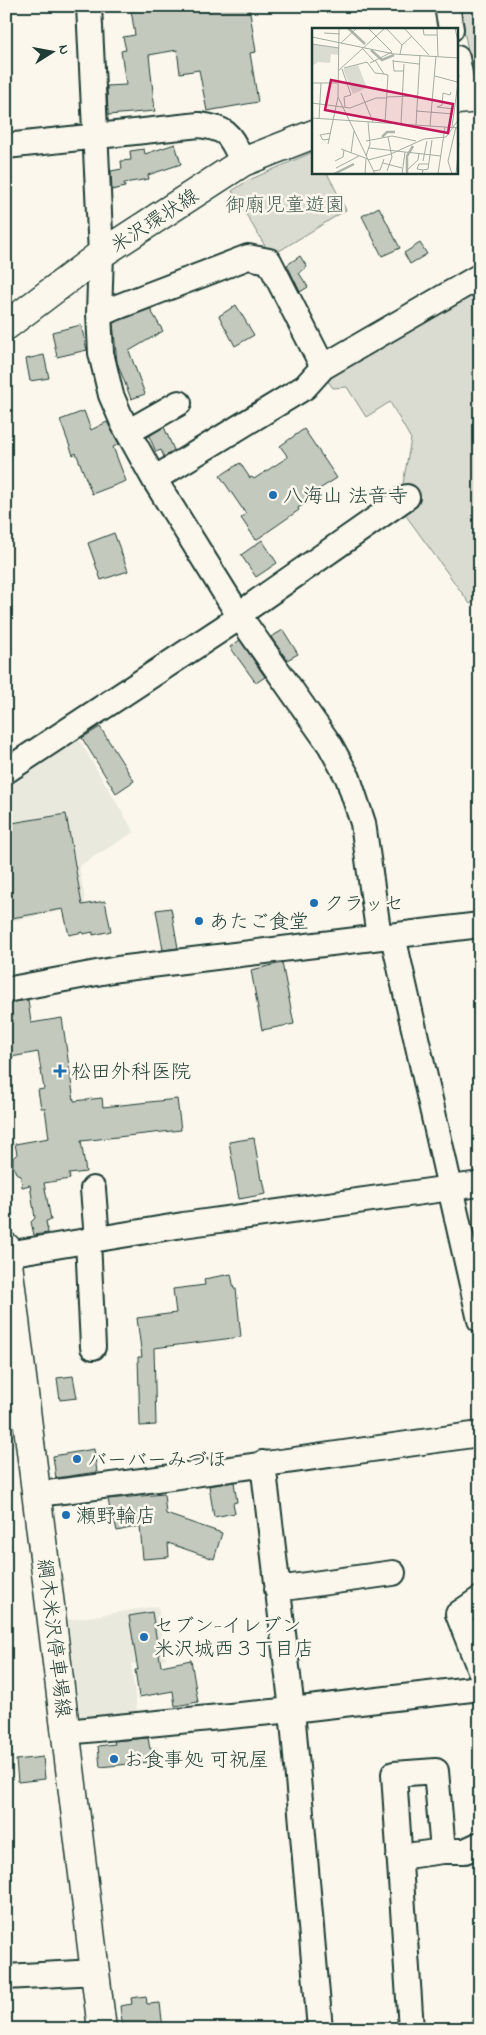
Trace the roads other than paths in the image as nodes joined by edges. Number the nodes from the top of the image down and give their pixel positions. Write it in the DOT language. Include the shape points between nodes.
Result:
graph roads {
  1 [pos="89,6"];
  2 [pos="447,6"];
  3 [pos="452,28"];
  4 [pos="458,62"];
  5 [pos="467,99"];
  6 [pos="312,135"];
  7 [pos="96,136"];
  8 [pos="6,146"];
  9 [pos="243,162"];
  10 [pos="101,254"];
  11 [pos="480,276"];
  12 [pos="98,314"];
  13 [pos="6,326"];
  14 [pos="323,367"];
  15 [pos="179,403"];
  16 [pos="128,432"];
  17 [pos="154,479"];
  18 [pos="407,497"];
  19 [pos="240,617"];
  20 [pos="6,771"];
  21 [pos="480,925"];
  22 [pos="386,937"];
  23 [pos="6,990"];
  24 [pos="480,1184"];
  25 [pos="449,1188"];
  26 [pos="93,1189"];
  27 [pos="93,1240"];
  28 [pos="7,1250"];
  29 [pos="9,1290"];
  30 [pos="480,1320"];
  31 [pos="12,1346"];
  32 [pos="93,1347"];
  33 [pos="480,1434"];
  34 [pos="263,1463"];
  35 [pos="37,1494"];
  36 [pos="393,1573"];
  37 [pos="277,1589"];
  38 [pos="480,1599"];
  39 [pos="480,1670"];
  40 [pos="480,1688"];
  41 [pos="292,1710"];
  42 [pos="66,1732"];
  43 [pos="480,1844"];
  44 [pos="443,1851"];
  45 [pos="399,1857"];
  46 [pos="96,1972"];
  47 [pos="6,1977"];
  48 [pos="102,2029"];
  49 [pos="320,2029"];
  50 [pos="411,2029"];
  1 -- 7 [label="street"];
  2 -- 3 [label="street"];
  4 -- 5 [label="street"];
  6 -- 9 [label="main road, 米沢環状線"];
  7 -- 8 [label="street"];
  7 -- 9 [label="street" via="199,125 219,128 231,138"];
  7 -- 10 [label="street"];
  9 -- 10 [label="main road, 米沢環状線"];
  10 -- 12 [label="street"];
  10 -- 13 [label="main road, 米沢環状線"];
  11 -- 14 [label="street"];
  12 -- 14 [label="street" via="248,258 269,261"];
  12 -- 16 [label="street" via="101,353 111,395"];
  14 -- 17 [label="street" via="305,387"];
  15 -- 16 [label="street"];
  16 -- 17 [label="street"];
  17 -- 19 [label="street"];
  18 -- 19 [label="street" via="248,608"];
  19 -- 20 [label="street"];
  19 -- 22 [label="street" via="330,745 348,778 363,823"];
  21 -- 22 [label="street"];
  22 -- 23 [label="street" via="118,969"];
  22 -- 25 [label="street"];
  24 -- 25 [label="street"];
  25 -- 27 [label="street"];
  25 -- 30 [label="street"];
  26 -- 27 [label="street"];
  27 -- 28 [label="street"];
  27 -- 32 [label="street"];
  28 -- 29 [label="main road, 綱木米沢停車場線"];
  29 -- 31 [label="main road, 綱木米沢停車場線"];
  31 -- 35 [label="main road, 綱木米沢停車場線"];
  33 -- 34 [label="street"];
  34 -- 35 [label="street" via="170,1479"];
  34 -- 37 [label="street"];
  35 -- 42 [label="main road, 綱木米沢停車場線"];
  36 -- 37 [label="street"];
  37 -- 41 [label="street"];
  38 -- 39 [label="street" via="458,1614"];
  40 -- 41 [label="street"];
  41 -- 42 [label="street"];
  41 -- 49 [label="street"];
  42 -- 46 [label="main road, 綱木米沢停車場線"];
  43 -- 44 [label="street" via="465,1851"];
  44 -- 45 [label="street"];
  44 -- 45 [label="street" via="436,1771 394,1774"];
  45 -- 50 [label="street"];
  46 -- 47 [label="street"];
  46 -- 48 [label="main road, 綱木米沢停車場線"];
}
